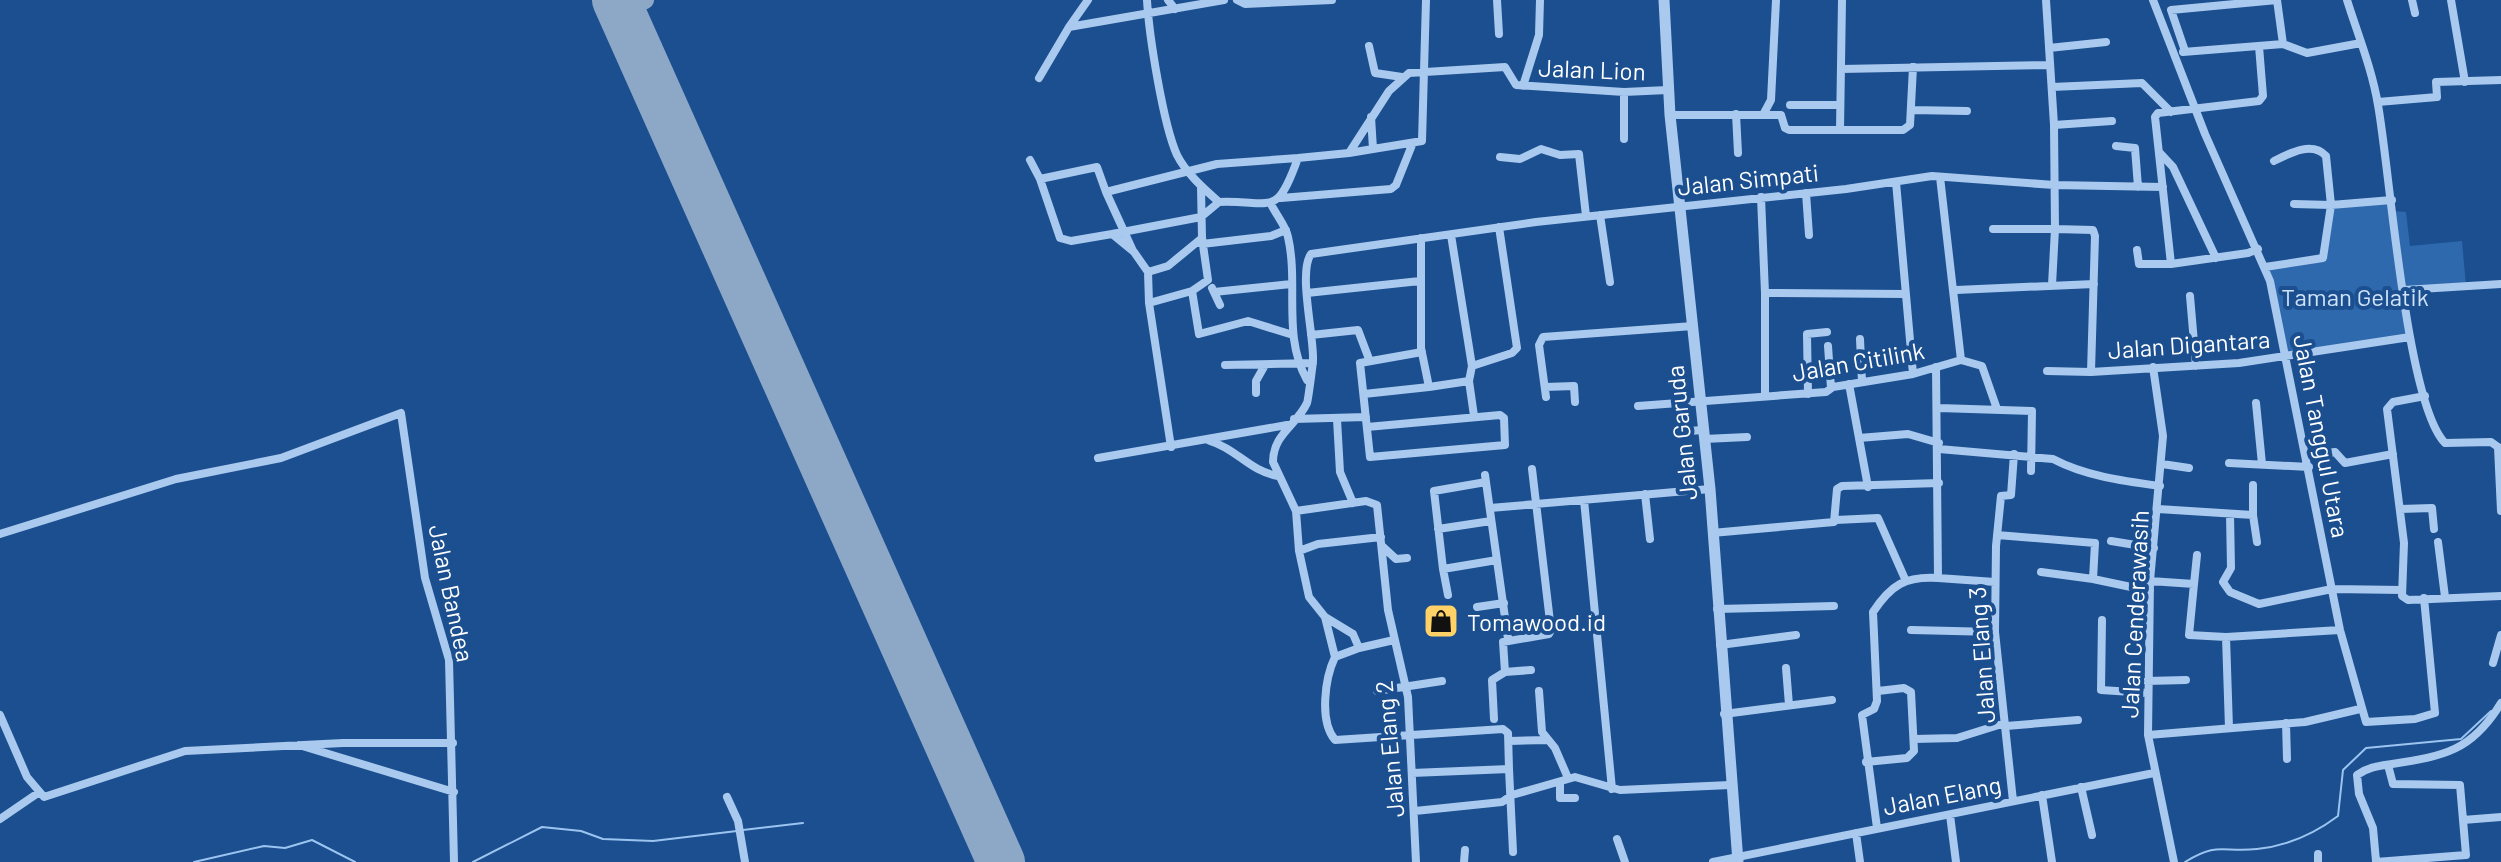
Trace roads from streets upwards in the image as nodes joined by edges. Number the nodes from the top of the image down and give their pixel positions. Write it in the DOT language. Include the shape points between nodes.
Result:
graph roads {
  1 [pos="1088,0"];
  2 [pos="1147,0"];
  3 [pos="1160,0"];
  4 [pos="1168,0"];
  5 [pos="1224,0"];
  6 [pos="1237,0"];
  7 [pos="1332,0"];
  8 [pos="1426,0"];
  9 [pos="1497,0"];
  10 [pos="1540,0"];
  11 [pos="1664,0"];
  12 [pos="1776,0"];
  13 [pos="1842,0"];
  14 [pos="2046,0"];
  15 [pos="2153,0"];
  16 [pos="2347,0"];
  17 [pos="2412,0"];
  18 [pos="2451,0"];
  19 [pos="1175,9"];
  20 [pos="2415,13"];
  21 [pos="1151,14"];
  22 [pos="1069,27"];
  23 [pos="1499,34"];
  24 [pos="2106,42"];
  25 [pos="2361,43"];
  26 [pos="2283,44"];
  27 [pos="1369,46"];
  28 [pos="2259,46"];
  29 [pos="2049,48"];
  30 [pos="2185,51"];
  31 [pos="2174,52"];
  32 [pos="2050,65"];
  33 [pos="1913,67"];
  34 [pos="1841,69"];
  35 [pos="1425,70"];
  36 [pos="1402,77"];
  37 [pos="1039,78"];
  38 [pos="2501,80"];
  39 [pos="2465,82"];
  40 [pos="1523,86"];
  41 [pos="2052,87"];
  42 [pos="1668,90"];
  43 [pos="1624,92"];
  44 [pos="2378,102"];
  45 [pos="1790,105"];
  46 [pos="1840,105"];
  47 [pos="2195,109"];
  48 [pos="1911,110"];
  49 [pos="1967,111"];
  50 [pos="2171,112"];
  51 [pos="1764,113"];
  52 [pos="1736,114"];
  53 [pos="1670,115"];
  54 [pos="1371,117"];
  55 [pos="2112,121"];
  56 [pos="2054,125"];
  57 [pos="1840,130"];
  58 [pos="1624,139"];
  59 [pos="1412,145"];
  60 [pos="2116,146"];
  61 [pos="1373,149"];
  62 [pos="2159,152"];
  63 [pos="1349,153"];
  64 [pos="1738,153"];
  65 [pos="1500,157"];
  66 [pos="1298,158"];
  67 [pos="1030,160"];
  68 [pos="2274,161"];
  69 [pos="1191,171"];
  70 [pos="1940,177"];
  71 [pos="1040,179"];
  72 [pos="1896,182"];
  73 [pos="2054,185"];
  74 [pos="1201,187"];
  75 [pos="2138,187"];
  76 [pos="2163,187"];
  77 [pos="1106,192"];
  78 [pos="1806,193"];
  79 [pos="1761,197"];
  80 [pos="1281,198"];
  81 [pos="2392,200"];
  82 [pos="1219,202"];
  83 [pos="1271,204"];
  84 [pos="2294,204"];
  85 [pos="2331,205"];
  86 [pos="1680,206"];
  87 [pos="1600,215"];
  88 [pos="1586,216"];
  89 [pos="1201,217"];
  90 [pos="1499,227"];
  91 [pos="1993,229"];
  92 [pos="2055,229"];
  93 [pos="1286,230"];
  94 [pos="1125,231"];
  95 [pos="1112,234"];
  96 [pos="1451,235"];
  97 [pos="1809,235"];
  98 [pos="1421,238"];
  99 [pos="1202,241"];
  100 [pos="2137,250"];
  101 [pos="2254,251"];
  102 [pos="1134,252"];
  103 [pos="2216,258"];
  104 [pos="2171,264"];
  105 [pos="2265,267"];
  106 [pos="1148,272"];
  107 [pos="1208,280"];
  108 [pos="1420,281"];
  109 [pos="1610,282"];
  110 [pos="1291,284"];
  111 [pos="2094,284"];
  112 [pos="2501,284"];
  113 [pos="2052,285"];
  114 [pos="1956,290"];
  115 [pos="2404,290"];
  116 [pos="1192,291"];
  117 [pos="1214,292"];
  118 [pos="1307,293"];
  119 [pos="1765,293"];
  120 [pos="1905,294"];
  121 [pos="2190,296"];
  122 [pos="1149,303"];
  123 [pos="1220,305"];
  124 [pos="1693,326"];
  125 [pos="1827,332"];
  126 [pos="1293,335"];
  127 [pos="1311,335"];
  128 [pos="2410,337"];
  129 [pos="1860,339"];
  130 [pos="1828,346"];
  131 [pos="1422,352"];
  132 [pos="1910,353"];
  133 [pos="2281,358"];
  134 [pos="1369,359"];
  135 [pos="1861,359"];
  136 [pos="1961,360"];
  137 [pos="1313,363"];
  138 [pos="1298,364"];
  139 [pos="1225,365"];
  140 [pos="1265,365"];
  141 [pos="1472,366"];
  142 [pos="2196,366"];
  143 [pos="1936,367"];
  144 [pos="2153,367"];
  145 [pos="2047,371"];
  146 [pos="2091,372"];
  147 [pos="1913,374"];
  148 [pos="1307,380"];
  149 [pos="1469,381"];
  150 [pos="1862,382"];
  151 [pos="1849,384"];
  152 [pos="1429,387"];
  153 [pos="1545,387"];
  154 [pos="1831,388"];
  155 [pos="1256,393"];
  156 [pos="1364,394"];
  157 [pos="1808,394"];
  158 [pos="1765,395"];
  159 [pos="2425,396"];
  160 [pos="1546,397"];
  161 [pos="1700,400"];
  162 [pos="1307,402"];
  163 [pos="1575,402"];
  164 [pos="2256,403"];
  165 [pos="1638,406"];
  166 [pos="1939,408"];
  167 [pos="1997,409"];
  168 [pos="1474,416"];
  169 [pos="1312,419"];
  170 [pos="1337,419"];
  171 [pos="1291,422"];
  172 [pos="1367,422"];
  173 [pos="1674,432"];
  174 [pos="1704,435"];
  175 [pos="1747,437"];
  176 [pos="1859,438"];
  177 [pos="1208,440"];
  178 [pos="1939,446"];
  179 [pos="1171,447"];
  180 [pos="2499,447"];
  181 [pos="2014,454"];
  182 [pos="2393,454"];
  183 [pos="2032,456"];
  184 [pos="2307,456"];
  185 [pos="1098,458"];
  186 [pos="2229,463"];
  187 [pos="2162,464"];
  188 [pos="2262,464"];
  189 [pos="2309,467"];
  190 [pos="2189,468"];
  191 [pos="1532,469"];
  192 [pos="2031,471"];
  193 [pos="1278,476"];
  194 [pos="1939,483"];
  195 [pos="2253,485"];
  196 [pos="2160,486"];
  197 [pos="1868,487"];
  198 [pos="1710,489"];
  199 [pos="1645,494"];
  200 [pos="1584,500"];
  201 [pos="1353,503"];
  202 [pos="1535,504"];
  203 [pos="1490,508"];
  204 [pos="2158,509"];
  205 [pos="2400,509"];
  206 [pos="1296,511"];
  207 [pos="2501,511"];
  208 [pos="2230,514"];
  209 [pos="2253,515"];
  210 [pos="1836,520"];
  211 [pos="1491,521"];
  212 [pos="1438,529"];
  213 [pos="2434,529"];
  214 [pos="1712,533"];
  215 [pos="0,534"];
  216 [pos="1997,535"];
  217 [pos="1650,539"];
  218 [pos="1381,541"];
  219 [pos="2111,541"];
  220 [pos="2257,542"];
  221 [pos="2438,542"];
  222 [pos="2154,548"];
  223 [pos="1299,551"];
  224 [pos="2197,555"];
  225 [pos="1407,558"];
  226 [pos="1497,560"];
  227 [pos="1443,569"];
  228 [pos="2041,572"];
  229 [pos="1938,578"];
  230 [pos="1905,579"];
  231 [pos="2093,579"];
  232 [pos="2150,581"];
  233 [pos="1995,582"];
  234 [pos="2194,584"];
  235 [pos="2332,589"];
  236 [pos="2402,590"];
  237 [pos="2150,591"];
  238 [pos="1448,595"];
  239 [pos="2501,596"];
  240 [pos="2445,597"];
  241 [pos="2424,598"];
  242 [pos="1504,603"];
  243 [pos="1834,606"];
  244 [pos="1477,607"];
  245 [pos="1717,609"];
  246 [pos="1325,617"];
  247 [pos="2102,620"];
  248 [pos="1911,630"];
  249 [pos="2337,631"];
  250 [pos="1995,632"];
  251 [pos="1796,635"];
  252 [pos="2501,635"];
  253 [pos="2226,637"];
  254 [pos="1508,639"];
  255 [pos="1394,640"];
  256 [pos="1720,645"];
  257 [pos="1359,648"];
  258 [pos="1335,657"];
  259 [pos="2493,663"];
  260 [pos="1786,668"];
  261 [pos="1531,670"];
  262 [pos="1505,672"];
  263 [pos="2186,680"];
  264 [pos="1442,681"];
  265 [pos="2147,681"];
  266 [pos="1406,686"];
  267 [pos="1377,691"];
  268 [pos="1539,691"];
  269 [pos="1878,691"];
  270 [pos="2147,693"];
  271 [pos="1832,700"];
  272 [pos="2501,703"];
  273 [pos="1789,705"];
  274 [pos="2355,710"];
  275 [pos="1724,714"];
  276 [pos="0,715"];
  277 [pos="1494,719"];
  278 [pos="2078,720"];
  279 [pos="2286,723"];
  280 [pos="2006,724"];
  281 [pos="2229,728"];
  282 [pos="1411,735"];
  283 [pos="2148,735"];
  284 [pos="1914,739"];
  285 [pos="1548,740"];
  286 [pos="1509,741"];
  287 [pos="453,743"];
  288 [pos="296,744"];
  289 [pos="2287,759"];
  290 [pos="1866,762"];
  291 [pos="2388,765"];
  292 [pos="1509,769"];
  293 [pos="1412,773"];
  294 [pos="2154,773"];
  295 [pos="1564,780"];
  296 [pos="1730,785"];
  297 [pos="2081,787"];
  298 [pos="454,788"];
  299 [pos="1612,789"];
  300 [pos="38,793"];
  301 [pos="1512,795"];
  302 [pos="2042,795"];
  303 [pos="727,797"];
  304 [pos="1575,798"];
  305 [pos="2013,801"];
  306 [pos="1415,811"];
  307 [pos="1950,815"];
  308 [pos="2501,817"];
  309 [pos="0,819"];
  310 [pos="2463,820"];
  311 [pos="1877,828"];
  312 [pos="1856,833"];
  313 [pos="2092,835"];
  314 [pos="1617,839"];
  315 [pos="1465,850"];
  316 [pos="1513,852"];
  317 [pos="2173,858"];
  318 [pos="2469,858"];
  319 [pos="1738,860"];
  320 [pos="2416,860"];
  321 [pos="2376,861"];
  322 [pos="454,862"];
  323 [pos="745,862"];
  324 [pos="1416,862"];
  325 [pos="1464,862"];
  326 [pos="1625,862"];
  327 [pos="1713,862"];
  328 [pos="1860,862"];
  329 [pos="1956,862"];
  330 [pos="2052,862"];
  1 -- 22 [label="street"];
  2 -- 21 [label="street"];
  3 -- 21 [label="street"];
  4 -- 19 [label="street"];
  5 -- 19 [label="street"];
  6 -- 7 [label="street"];
  8 -- 35 [label="street"];
  9 -- 23 [label="street"];
  10 -- 40 [label="street" via="1539,35"];
  11 -- 42 [label="street, Jalan Garuda"];
  12 -- 51 [label="street" via="1771,100"];
  13 -- 34 [label="street"];
  14 -- 29 [label="street"];
  15 -- 31 [label="street, Jalan Tanggul Utara"];
  16 -- 25 [label="street"];
  17 -- 20 [label="street"];
  18 -- 39 [label="street"];
  19 -- 21 [label="street"];
  21 -- 22 [label="street"];
  21 -- 69 [label="street" via="1173,142"];
  22 -- 37 [label="street"];
  24 -- 29 [label="street"];
  25 -- 26 [label="street" via="2307,53"];
  25 -- 44 [label="street"];
  26 -- 28 [label="street"];
  26 -- 30 [label="street" via="2277,0 2171,10"];
  27 -- 36 [label="street" via="1375,73"];
  28 -- 30 [label="street"];
  28 -- 47 [label="street" via="2262,99"];
  29 -- 32 [label="street"];
  30 -- 31 [label="street"];
  31 -- 47 [label="street, Jalan Tanggul Utara"];
  32 -- 33 [label="street"];
  32 -- 41 [label="street"];
  33 -- 34 [label="street"];
  33 -- 48 [label="street"];
  34 -- 46 [label="street"];
  35 -- 36 [label="street, Jalan Lion"];
  35 -- 40 [label="street, Jalan Lion" via="1505,67 1514,84"];
  35 -- 59 [label="street" via="1424,138"];
  36 -- 54 [label="street"];
  38 -- 39 [label="street"];
  39 -- 44 [label="street" via="2436,82 2437,97"];
  40 -- 43 [label="street, Jalan Lion"];
  41 -- 50 [label="street" via="2142,83"];
  41 -- 56 [label="street"];
  42 -- 43 [label="street, Jalan Lion"];
  42 -- 53 [label="street, Jalan Garuda"];
  43 -- 58 [label="street"];
  44 -- 81 [label="street"];
  45 -- 46 [label="street"];
  46 -- 57 [label="street"];
  47 -- 50 [label="street"];
  47 -- 101 [label="street, Jalan Tanggul Utara"];
  48 -- 49 [label="street"];
  48 -- 57 [label="street" via="1905,130"];
  50 -- 62 [label="street" via="2155,117"];
  51 -- 52 [label="street"];
  51 -- 57 [label="street" via="1781,115 1789,130"];
  52 -- 53 [label="street"];
  52 -- 64 [label="street"];
  53 -- 86 [label="street, Jalan Garuda"];
  54 -- 61 [label="street"];
  54 -- 63 [label="street"];
  55 -- 56 [label="street"];
  56 -- 73 [label="street"];
  59 -- 61 [label="street"];
  59 -- 80 [label="street" via="1391,189"];
  60 -- 75 [label="street" via="2135,148"];
  61 -- 63 [label="street"];
  62 -- 76 [label="street"];
  62 -- 103 [label="street" via="2173,167"];
  63 -- 66 [label="street"];
  65 -- 88 [label="street" via="1520,159 1541,149 1582,156"];
  66 -- 69 [label="street"];
  66 -- 80 [label="street"];
  67 -- 71 [label="street"];
  68 -- 85 [label="street" via="2308,149 2322,151"];
  69 -- 74 [label="street"];
  69 -- 77 [label="street"];
  70 -- 72 [label="street, Jalan Simpati"];
  70 -- 73 [label="street, Jalan Simpati"];
  70 -- 114 [label="street"];
  71 -- 77 [label="street" via="1097,167"];
  71 -- 95 [label="street" via="1060,238"];
  72 -- 78 [label="street, Jalan Simpati"];
  72 -- 120 [label="street"];
  73 -- 75 [label="street, Jalan Simpati"];
  73 -- 92 [label="street"];
  74 -- 82 [label="street"];
  74 -- 89 [label="street"];
  75 -- 76 [label="street, Jalan Simpati"];
  76 -- 104 [label="street"];
  77 -- 94 [label="street"];
  78 -- 79 [label="street, Jalan Simpati"];
  78 -- 97 [label="street"];
  79 -- 86 [label="street, Jalan Simpati"];
  79 -- 119 [label="street"];
  80 -- 83 [label="street"];
  81 -- 85 [label="street"];
  81 -- 115 [label="street"];
  82 -- 83 [label="street"];
  82 -- 89 [label="street"];
  83 -- 93 [label="street"];
  84 -- 85 [label="street"];
  85 -- 105 [label="street" via="2323,258"];
  86 -- 87 [label="street, Jalan Simpati"];
  86 -- 124 [label="street, Jalan Garuda"];
  87 -- 88 [label="street, Jalan Simpati"];
  87 -- 109 [label="street"];
  88 -- 90 [label="street, Jalan Simpati"];
  89 -- 94 [label="street"];
  89 -- 99 [label="street"];
  90 -- 96 [label="street, Jalan Simpati"];
  90 -- 141 [label="street" via="1517,343 1512,353"];
  91 -- 92 [label="street"];
  92 -- 111 [label="street, Jalan Digantara" via="2093,230"];
  92 -- 113 [label="street"];
  93 -- 99 [label="street" via="1271,236"];
  93 -- 110 [label="street"];
  94 -- 95 [label="street"];
  94 -- 102 [label="street"];
  95 -- 102 [label="street"];
  96 -- 98 [label="street, Jalan Simpati"];
  96 -- 141 [label="street"];
  98 -- 108 [label="street"];
  98 -- 118 [label="street, Jalan Simpati" via="1311,254"];
  99 -- 106 [label="street" via="1168,266"];
  99 -- 107 [label="street"];
  100 -- 104 [label="street" via="2139,264"];
  101 -- 103 [label="street"];
  101 -- 105 [label="street, Jalan Tanggul Utara"];
  102 -- 106 [label="street"];
  103 -- 104 [label="street"];
  105 -- 133 [label="street, Jalan Tanggul Utara"];
  106 -- 122 [label="street"];
  107 -- 116 [label="street"];
  107 -- 117 [label="street"];
  108 -- 118 [label="street"];
  108 -- 131 [label="street"];
  110 -- 117 [label="street"];
  110 -- 126 [label="street"];
  111 -- 113 [label="street"];
  111 -- 146 [label="street, Jalan Digantara"];
  112 -- 115 [label="street"];
  113 -- 114 [label="street"];
  114 -- 136 [label="street"];
  115 -- 128 [label="street"];
  116 -- 122 [label="street"];
  116 -- 126 [label="street" via="1199,334 1248,321"];
  117 -- 123 [label="street"];
  118 -- 127 [label="street, Jalan Simpati"];
  119 -- 120 [label="street"];
  119 -- 158 [label="street"];
  120 -- 132 [label="street"];
  121 -- 142 [label="street"];
  122 -- 179 [label="street"];
  124 -- 153 [label="street" via="1543,337 1539,345"];
  124 -- 161 [label="street, Jalan Garuda"];
  125 -- 157 [label="street" via="1807,334"];
  126 -- 138 [label="street"];
  127 -- 134 [label="street" via="1358,330"];
  127 -- 137 [label="street, Jalan Simpati"];
  128 -- 133 [label="street, Jalan Digantara"];
  128 -- 159 [label="street"];
  129 -- 135 [label="street"];
  130 -- 154 [label="street"];
  131 -- 134 [label="street"];
  131 -- 152 [label="street"];
  132 -- 135 [label="street"];
  132 -- 147 [label="street"];
  133 -- 142 [label="street, Jalan Digantara"];
  133 -- 184 [label="street, Jalan Tanggul Utara"];
  134 -- 156 [label="street" via="1360,363"];
  135 -- 150 [label="street"];
  136 -- 143 [label="street, Jalan Citilink"];
  136 -- 167 [label="street, Jalan Citilink" via="1975,362 1986,374"];
  137 -- 138 [label="street"];
  137 -- 148 [label="street, Jalan Simpati"];
  138 -- 140 [label="street"];
  138 -- 148 [label="street"];
  139 -- 140 [label="street"];
  140 -- 155 [label="street"];
  141 -- 149 [label="street"];
  142 -- 144 [label="street, Jalan Digantara"];
  143 -- 147 [label="street, Jalan Citilink"];
  143 -- 166 [label="street"];
  144 -- 146 [label="street, Jalan Digantara"];
  144 -- 187 [label="street, Jalan Cenderawasih"];
  145 -- 146 [label="street"];
  147 -- 150 [label="street, Jalan Citilink"];
  148 -- 162 [label="street, Jalan Simpati"];
  149 -- 152 [label="street"];
  149 -- 168 [label="street"];
  150 -- 151 [label="street, Jalan Citilink"];
  151 -- 154 [label="street, Jalan Citilink"];
  151 -- 176 [label="street"];
  152 -- 156 [label="street"];
  153 -- 160 [label="street"];
  153 -- 163 [label="street" via="1574,386"];
  154 -- 157 [label="street, Jalan Citilink"];
  156 -- 172 [label="street"];
  157 -- 158 [label="street, Jalan Citilink"];
  158 -- 161 [label="street, Jalan Citilink"];
  159 -- 180 [label="street" via="2445,443 2487,441"];
  159 -- 182 [label="street" via="2389,405"];
  161 -- 165 [label="street, Jalan Citilink"];
  161 -- 174 [label="street, Jalan Garuda"];
  162 -- 169 [label="street"];
  162 -- 171 [label="street"];
  164 -- 188 [label="street"];
  166 -- 167 [label="street"];
  166 -- 178 [label="street"];
  167 -- 183 [label="street" via="2034,412"];
  168 -- 172 [label="street"];
  168 -- 172 [label="street" via="1503,415 1505,445 1372,458"];
  169 -- 170 [label="street"];
  169 -- 171 [label="street"];
  170 -- 172 [label="street"];
  170 -- 201 [label="street" via="1340,472"];
  171 -- 177 [label="street"];
  171 -- 193 [label="street" via="1273,454"];
  173 -- 174 [label="street"];
  174 -- 175 [label="street"];
  174 -- 198 [label="street, Jalan Garuda"];
  176 -- 178 [label="street" via="1908,434"];
  176 -- 197 [label="street"];
  177 -- 179 [label="street"];
  177 -- 193 [label="street" via="1233,451 1250,468"];
  178 -- 181 [label="street"];
  178 -- 194 [label="street"];
  179 -- 185 [label="street"];
  180 -- 207 [label="street"];
  181 -- 183 [label="street"];
  181 -- 216 [label="street, Jalan Elang 3" via="2011,495 2001,496"];
  182 -- 184 [label="street" via="2345,463 2335,452"];
  182 -- 205 [label="street"];
  183 -- 192 [label="street"];
  183 -- 196 [label="street" via="2107,478"];
  184 -- 189 [label="street, Jalan Tanggul Utara"];
  186 -- 188 [label="street"];
  187 -- 190 [label="street"];
  187 -- 196 [label="street, Jalan Cenderawasih"];
  188 -- 189 [label="street"];
  189 -- 235 [label="street, Jalan Tanggul Utara"];
  191 -- 202 [label="street"];
  193 -- 206 [label="street"];
  194 -- 197 [label="street"];
  194 -- 229 [label="street"];
  195 -- 209 [label="street"];
  196 -- 204 [label="street, Jalan Cenderawasih"];
  197 -- 210 [label="street" via="1837,489"];
  198 -- 199 [label="street"];
  198 -- 214 [label="street, Jalan Garuda"];
  199 -- 200 [label="street"];
  199 -- 217 [label="street"];
  200 -- 202 [label="street"];
  200 -- 299 [label="street"];
  201 -- 206 [label="street"];
  201 -- 218 [label="street, Jalan Elang 2" via="1376,503"];
  202 -- 203 [label="street"];
  202 -- 254 [label="street" via="1551,630"];
  203 -- 211 [label="street"];
  203 -- 212 [label="street" via="1486,478 1434,491"];
  204 -- 208 [label="street"];
  204 -- 222 [label="street, Jalan Cenderawasih"];
  205 -- 213 [label="street" via="2432,508"];
  205 -- 236 [label="street"];
  206 -- 223 [label="street"];
  208 -- 209 [label="street"];
  208 -- 235 [label="street" via="2231,568 2225,589 2259,604"];
  209 -- 220 [label="street"];
  210 -- 214 [label="street"];
  210 -- 230 [label="street" via="1878,518"];
  211 -- 212 [label="street"];
  211 -- 226 [label="street"];
  212 -- 227 [label="street"];
  214 -- 245 [label="street, Jalan Garuda"];
  215 -- 287 [label="street, Jalan Bandea" via="176,479 281,458 401,413 425,578 448,655"];
  216 -- 231 [label="street" via="2095,543"];
  216 -- 233 [label="street, Jalan Elang 3"];
  218 -- 223 [label="street" via="1318,544"];
  218 -- 225 [label="street" via="1396,559"];
  218 -- 255 [label="street, Jalan Elang 2"];
  219 -- 222 [label="street"];
  221 -- 240 [label="street"];
  222 -- 232 [label="street, Jalan Cenderawasih"];
  223 -- 246 [label="street" via="1309,597"];
  224 -- 234 [label="street"];
  226 -- 227 [label="street"];
  226 -- 242 [label="street"];
  227 -- 238 [label="street"];
  228 -- 231 [label="street"];
  229 -- 230 [label="street"];
  229 -- 233 [label="street"];
  230 -- 269 [label="street" via="1873,612"];
  231 -- 237 [label="street"];
  232 -- 234 [label="street"];
  232 -- 237 [label="street, Jalan Cenderawasih"];
  233 -- 250 [label="street, Jalan Elang 3"];
  234 -- 253 [label="street" via="2189,635"];
  235 -- 236 [label="street"];
  235 -- 249 [label="street, Jalan Tanggul Utara"];
  236 -- 241 [label="street" via="2404,599"];
  237 -- 265 [label="street, Jalan Cenderawasih"];
  239 -- 240 [label="street"];
  240 -- 241 [label="street"];
  241 -- 274 [label="street" via="2435,713 2369,722"];
  242 -- 244 [label="street"];
  242 -- 254 [label="street"];
  243 -- 245 [label="street"];
  245 -- 256 [label="street, Jalan Garuda"];
  246 -- 257 [label="street" via="1353,634"];
  246 -- 258 [label="street"];
  247 -- 270 [label="street" via="2101,690"];
  248 -- 250 [label="street"];
  249 -- 253 [label="street"];
  249 -- 274 [label="street, Jalan Tanggul Utara"];
  250 -- 280 [label="street, Jalan Elang 3"];
  251 -- 256 [label="street"];
  252 -- 259 [label="street"];
  253 -- 281 [label="street"];
  254 -- 262 [label="street" via="1503,642"];
  255 -- 257 [label="street"];
  255 -- 266 [label="street, Jalan Elang 2"];
  256 -- 275 [label="street, Jalan Garuda"];
  257 -- 258 [label="street"];
  258 -- 282 [label="street" via="1327,689 1333,739"];
  260 -- 273 [label="street"];
  261 -- 262 [label="street"];
  262 -- 277 [label="street" via="1493,678"];
  263 -- 265 [label="street"];
  264 -- 266 [label="street"];
  265 -- 270 [label="street, Jalan Cenderawasih"];
  266 -- 267 [label="street"];
  266 -- 282 [label="street, Jalan Elang 2"];
  268 -- 285 [label="street" via="1542,732"];
  269 -- 284 [label="street" via="1909,690"];
  269 -- 290 [label="street" via="1876,706 1862,713"];
  270 -- 283 [label="street, Jalan Cenderawasih"];
  271 -- 273 [label="street"];
  272 -- 291 [label="street" via="2457,750"];
  273 -- 275 [label="street"];
  274 -- 279 [label="street"];
  275 -- 296 [label="street, Jalan Garuda"];
  276 -- 300 [label="street"];
  278 -- 280 [label="street"];
  279 -- 281 [label="street"];
  279 -- 289 [label="street"];
  280 -- 284 [label="street" via="1957,738"];
  280 -- 305 [label="street, Jalan Elang 3"];
  281 -- 283 [label="street"];
  282 -- 286 [label="street" via="1503,729"];
  282 -- 293 [label="street, Jalan Elang 2"];
  283 -- 294 [label="street, Jalan Cenderawasih"];
  284 -- 290 [label="street" via="1910,757"];
  285 -- 286 [label="street"];
  285 -- 295 [label="street"];
  286 -- 292 [label="street"];
  287 -- 288 [label="street"];
  287 -- 298 [label="street, Jalan Bandea"];
  288 -- 298 [label="street"];
  288 -- 300 [label="street" via="185,751 57,795"];
  290 -- 311 [label="street"];
  291 -- 310 [label="street" via="2393,784 2460,785"];
  291 -- 321 [label="street" via="2362,771 2356,780 2371,817"];
  292 -- 293 [label="street"];
  292 -- 301 [label="street"];
  293 -- 306 [label="street, Jalan Elang 2"];
  294 -- 297 [label="street, Jalan Elang"];
  294 -- 317 [label="street, Jalan Cenderawasih"];
  295 -- 299 [label="street" via="1584,777"];
  295 -- 301 [label="street"];
  295 -- 304 [label="street" via="1560,798"];
  296 -- 299 [label="street"];
  296 -- 319 [label="street, Jalan Garuda"];
  297 -- 302 [label="street, Jalan Elang"];
  297 -- 313 [label="street"];
  298 -- 322 [label="street, Jalan Bandea"];
  300 -- 309 [label="street"];
  301 -- 306 [label="street" via="1484,805"];
  301 -- 316 [label="street"];
  302 -- 305 [label="street, Jalan Elang"];
  302 -- 330 [label="street"];
  303 -- 323 [label="street" via="738,821"];
  305 -- 307 [label="street, Jalan Elang"];
  306 -- 324 [label="street, Jalan Elang 2"];
  307 -- 311 [label="street, Jalan Elang"];
  307 -- 329 [label="street"];
  308 -- 310 [label="street"];
  310 -- 318 [label="street"];
  311 -- 312 [label="street, Jalan Elang"];
  312 -- 319 [label="street, Jalan Elang"];
  312 -- 328 [label="street"];
  314 -- 326 [label="street"];
  315 -- 325 [label="street"];
  318 -- 320 [label="street"];
  319 -- 327 [label="street, Jalan Elang"];
  320 -- 321 [label="street"];
}
